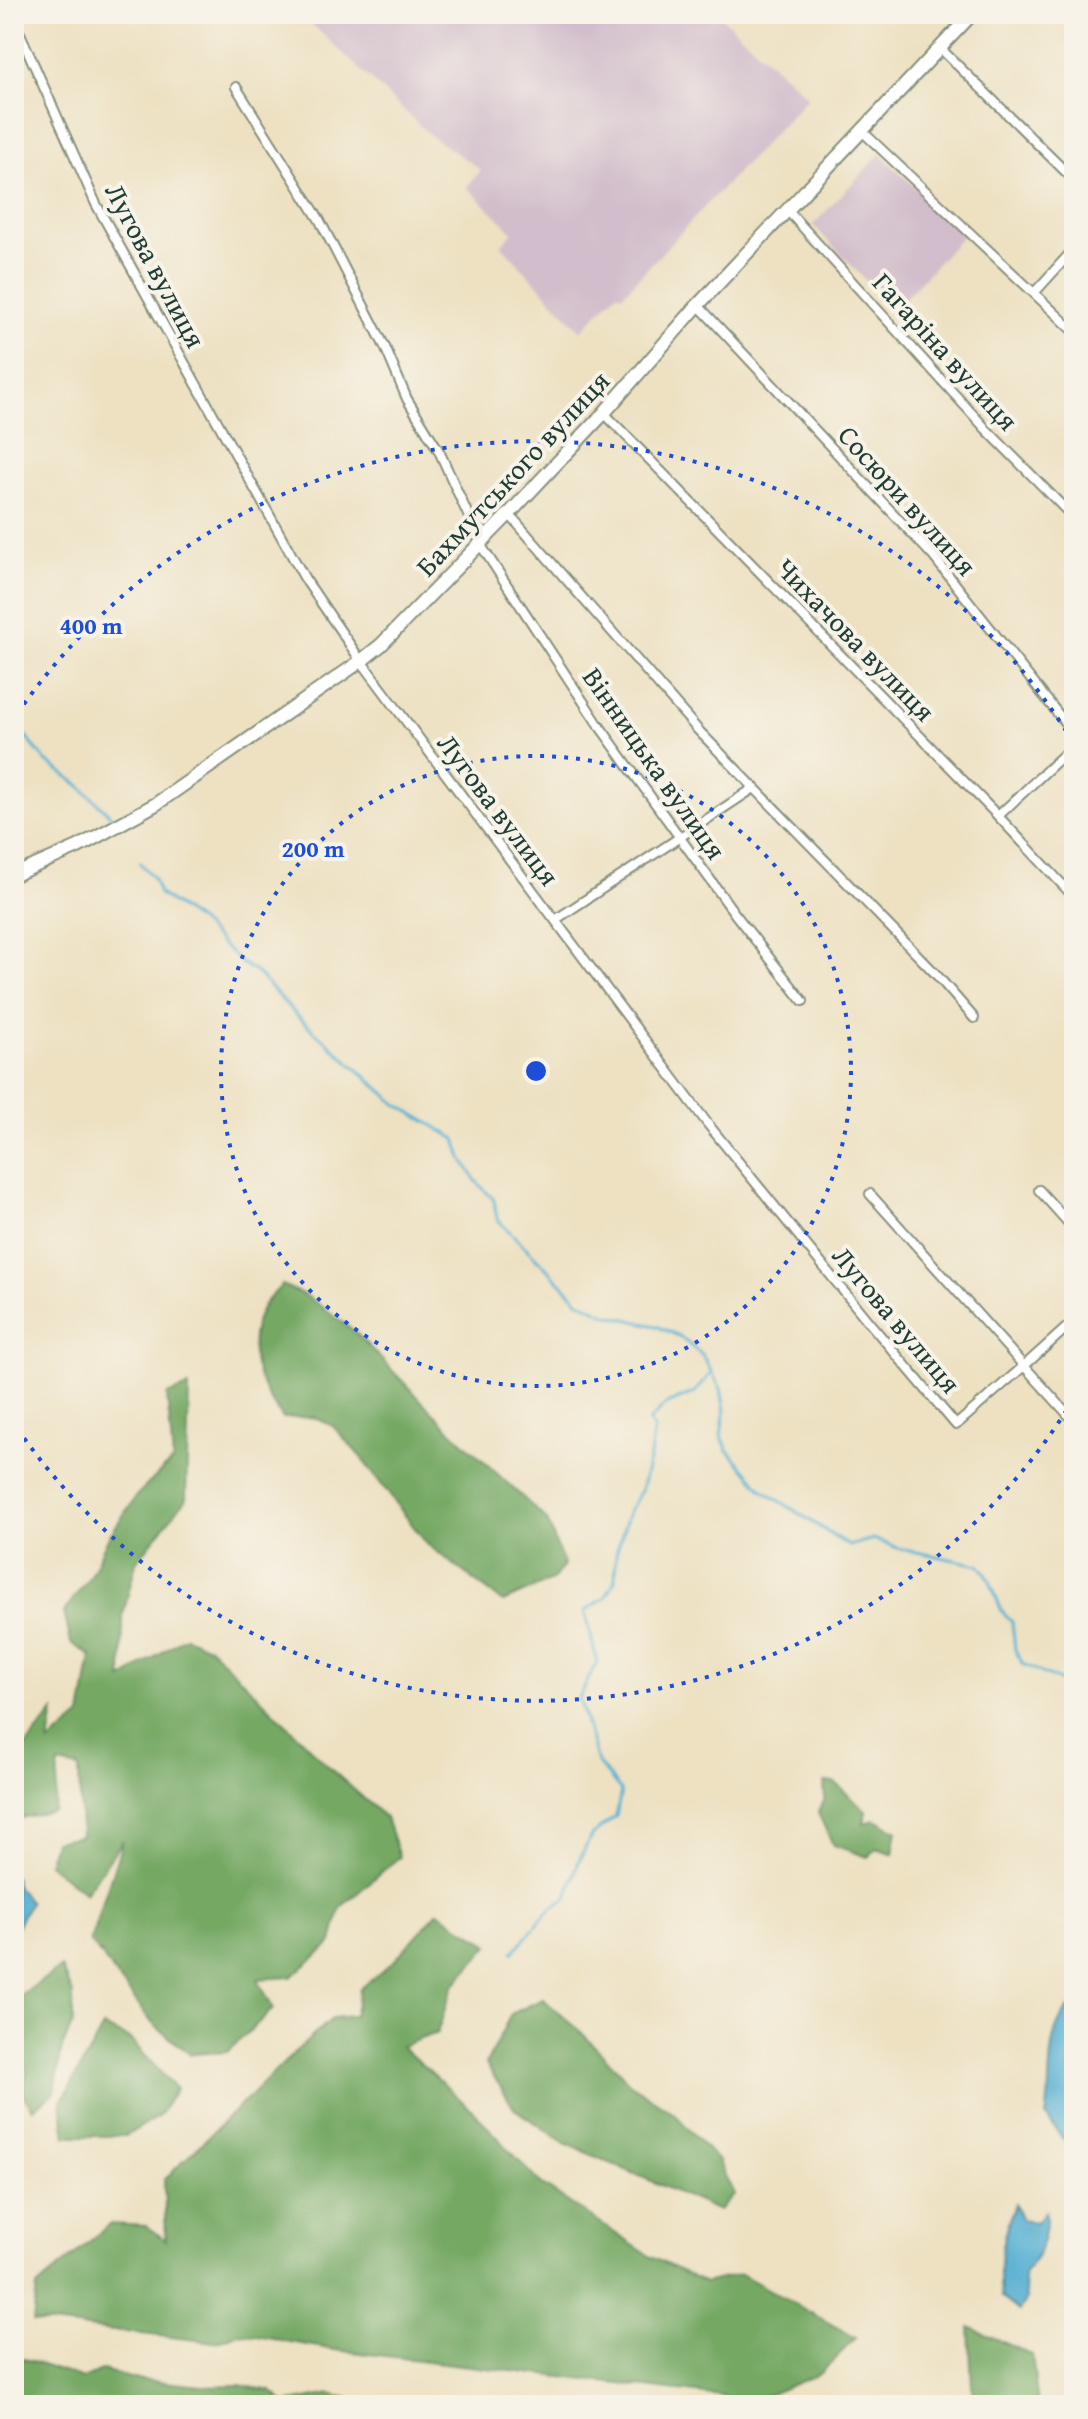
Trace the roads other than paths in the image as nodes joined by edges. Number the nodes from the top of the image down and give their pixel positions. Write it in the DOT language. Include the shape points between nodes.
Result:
graph roads {
  1 [pos="972,14"];
  2 [pos="14,20"];
  3 [pos="940,48"];
  4 [pos="236,87"];
  5 [pos="863,132"];
  6 [pos="1074,180"];
  7 [pos="788,211"];
  8 [pos="1074,249"];
  9 [pos="1035,292"];
  10 [pos="698,305"];
  11 [pos="1074,331"];
  12 [pos="604,413"];
  13 [pos="509,514"];
  14 [pos="1074,518"];
  15 [pos="484,540"];
  16 [pos="361,661"];
  17 [pos="1074,734"];
  18 [pos="1074,745"];
  19 [pos="754,788"];
  20 [pos="998,816"];
  21 [pos="680,836"];
  22 [pos="14,875"];
  23 [pos="1074,897"];
  24 [pos="555,920"];
  25 [pos="803,1001"];
  26 [pos="974,1018"];
  27 [pos="1039,1190"];
  28 [pos="870,1194"];
  29 [pos="1074,1229"];
  30 [pos="1074,1321"];
  31 [pos="1024,1366"];
  32 [pos="1074,1421"];
  1 -- 3 [label="main road, Бахмутського вулиця"];
  2 -- 16 [label="street, Лугова вулиця" via="96,204 305,579"];
  3 -- 5 [label="main road, Бахмутського вулиця"];
  3 -- 6 [label="street"];
  4 -- 15 [label="street, Вінницька вулиця" via="319,219 407,399"];
  5 -- 7 [label="main road, Бахмутського вулиця"];
  5 -- 9 [label="street"];
  7 -- 10 [label="main road, Бахмутського вулиця"];
  7 -- 14 [label="street, Гагаріна вулиця"];
  8 -- 9 [label="street"];
  9 -- 11 [label="street"];
  10 -- 12 [label="main road, Бахмутського вулиця"];
  10 -- 17 [label="street, Сосюри вулиця" via="933,556"];
  12 -- 13 [label="main road, Бахмутського вулиця"];
  12 -- 20 [label="street, Чихачова вулиця"];
  13 -- 15 [label="main road, Бахмутського вулиця"];
  13 -- 19 [label="street"];
  15 -- 16 [label="main road, Бахмутського вулиця"];
  15 -- 21 [label="street, Вінницька вулиця" via="598,724"];
  16 -- 22 [label="main road, Бахмутського вулиця" via="156,804"];
  16 -- 24 [label="street, Лугова вулиця"];
  18 -- 20 [label="street"];
  19 -- 21 [label="street"];
  19 -- 26 [label="street"];
  20 -- 23 [label="street, Чихачова вулиця"];
  21 -- 24 [label="street"];
  21 -- 25 [label="street, Вінницька вулиця"];
  24 -- 31 [label="street, Лугова вулиця" via="717,1136 956,1425"];
  27 -- 29 [label="street"];
  28 -- 31 [label="street"];
  30 -- 31 [label="street"];
  31 -- 32 [label="street"];
}
